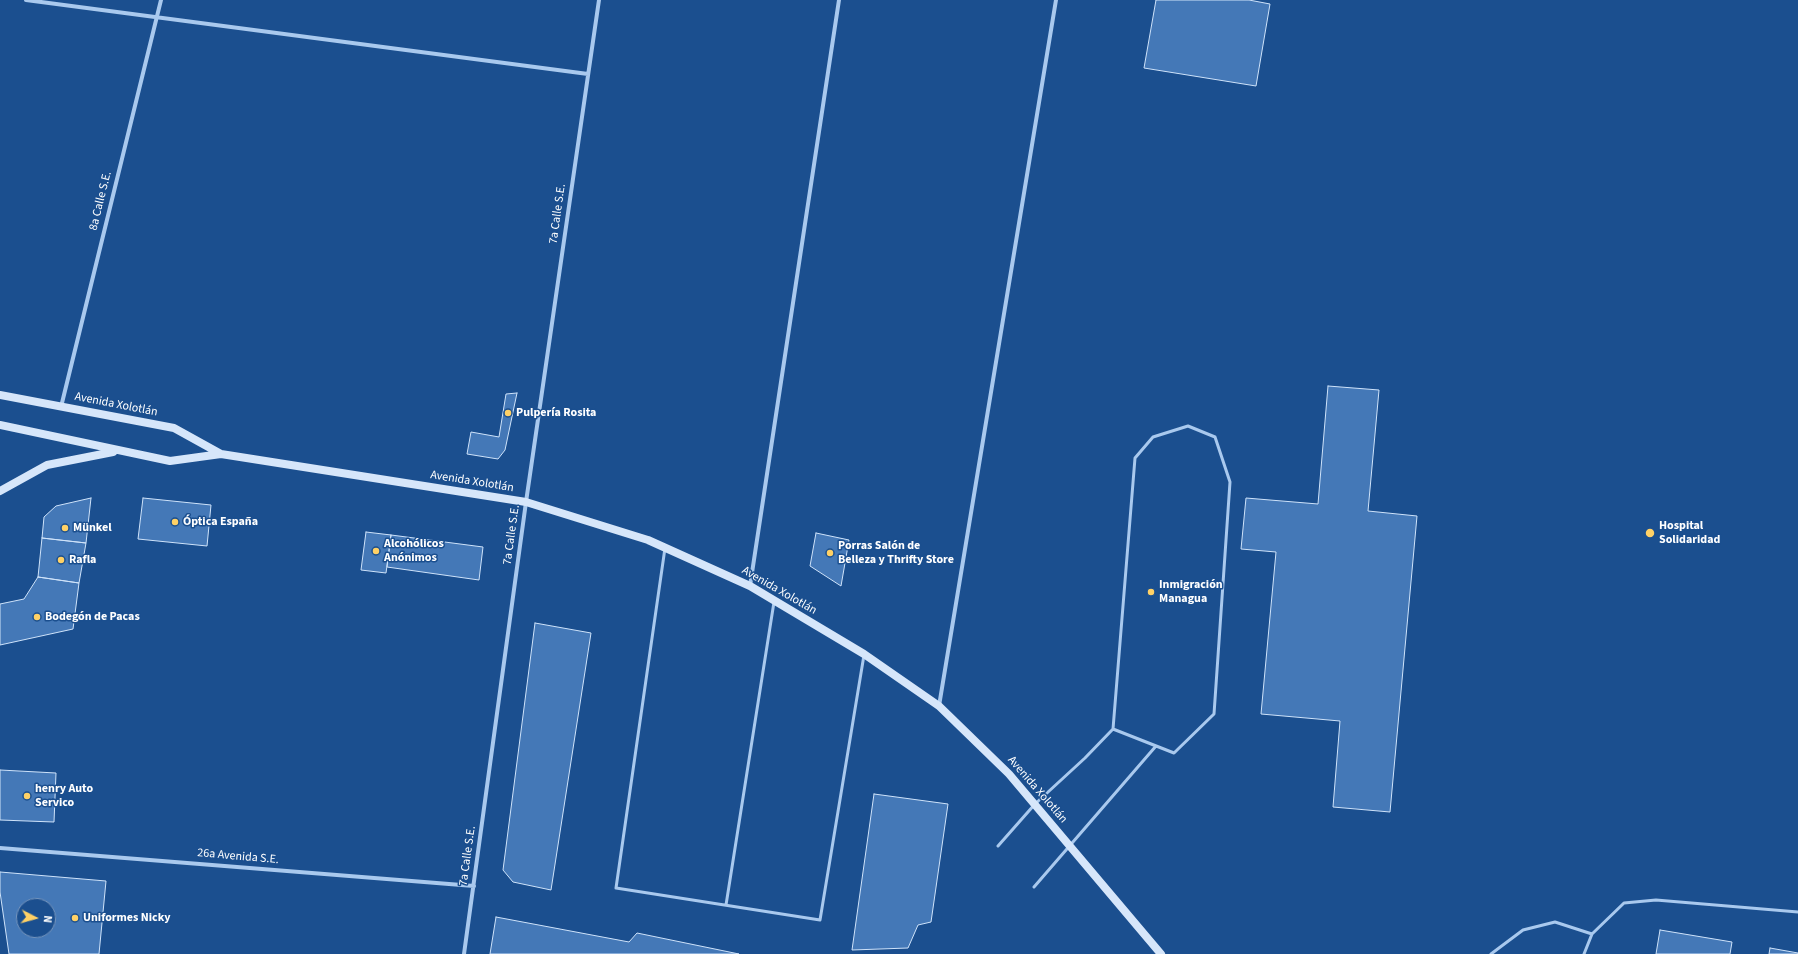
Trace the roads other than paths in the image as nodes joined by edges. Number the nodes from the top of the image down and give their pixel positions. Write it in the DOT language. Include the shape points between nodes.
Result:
graph roads {
  1 [pos="26,0"];
  2 [pos="161,0"];
  3 [pos="599,0"];
  4 [pos="839,0"];
  5 [pos="1056,0"];
  6 [pos="156,18"];
  7 [pos="588,74"];
  8 [pos="0,395"];
  9 [pos="61,407"];
  10 [pos="0,425"];
  11 [pos="118,451"];
  12 [pos="221,454"];
  13 [pos="0,490"];
  14 [pos="526,502"];
  15 [pos="666,548"];
  16 [pos="750,586"];
  17 [pos="774,602"];
  18 [pos="864,654"];
  19 [pos="939,706"];
  20 [pos="1114,730"];
  21 [pos="1156,746"];
  22 [pos="1035,804"];
  23 [pos="998,846"];
  24 [pos="1069,846"];
  25 [pos="0,848"];
  26 [pos="474,886"];
  27 [pos="1034,887"];
  28 [pos="726,905"];
  29 [pos="1798,912"];
  30 [pos="1592,934"];
  31 [pos="464,954"];
  32 [pos="1160,954"];
  33 [pos="1491,954"];
  34 [pos="1584,954"];
  1 -- 6 [label="street"];
  2 -- 6 [label="street, 8a Calle S.E."];
  3 -- 7 [label="street, 7a Calle S.E."];
  4 -- 16 [label="street"];
  5 -- 19 [label="street"];
  6 -- 7 [label="street"];
  6 -- 9 [label="street, 8a Calle S.E."];
  7 -- 14 [label="street, 7a Calle S.E."];
  8 -- 9 [label="main road, Avenida Xolotlán"];
  9 -- 12 [label="main road, Avenida Xolotlán" via="174,428"];
  10 -- 11 [label="main road, Avenida Xolotlán"];
  11 -- 12 [label="main road, Avenida Xolotlán" via="170,461"];
  11 -- 13 [label="main road" via="47,465"];
  12 -- 14 [label="main road, Avenida Xolotlán"];
  14 -- 15 [label="main road, Avenida Xolotlán"];
  14 -- 26 [label="street, 7a Calle S.E."];
  15 -- 16 [label="main road, Avenida Xolotlán"];
  15 -- 28 [label="lane" via="616,888"];
  16 -- 17 [label="main road, Avenida Xolotlán"];
  17 -- 18 [label="main road, Avenida Xolotlán"];
  17 -- 28 [label="lane"];
  18 -- 19 [label="main road, Avenida Xolotlán"];
  18 -- 28 [label="lane" via="820,920"];
  19 -- 22 [label="main road, Avenida Xolotlán"];
  20 -- 21 [label="lane"];
  20 -- 21 [label="lane" via="1135,458 1152,438 1188,426 1215,437 1230,482 1214,714 1174,753"];
  20 -- 22 [label="lane"];
  21 -- 24 [label="lane"];
  22 -- 23 [label="lane"];
  22 -- 24 [label="main road, Avenida Xolotlán"];
  24 -- 27 [label="lane"];
  24 -- 32 [label="main road, Avenida Xolotlán"];
  25 -- 26 [label="street, 26a Avenida S.E."];
  26 -- 31 [label="street, 7a Calle S.E."];
  29 -- 30 [label="lane" via="1656,900 1640,901 1624,903"];
  30 -- 33 [label="lane" via="1555,922 1523,930"];
  30 -- 34 [label="lane"];
}
